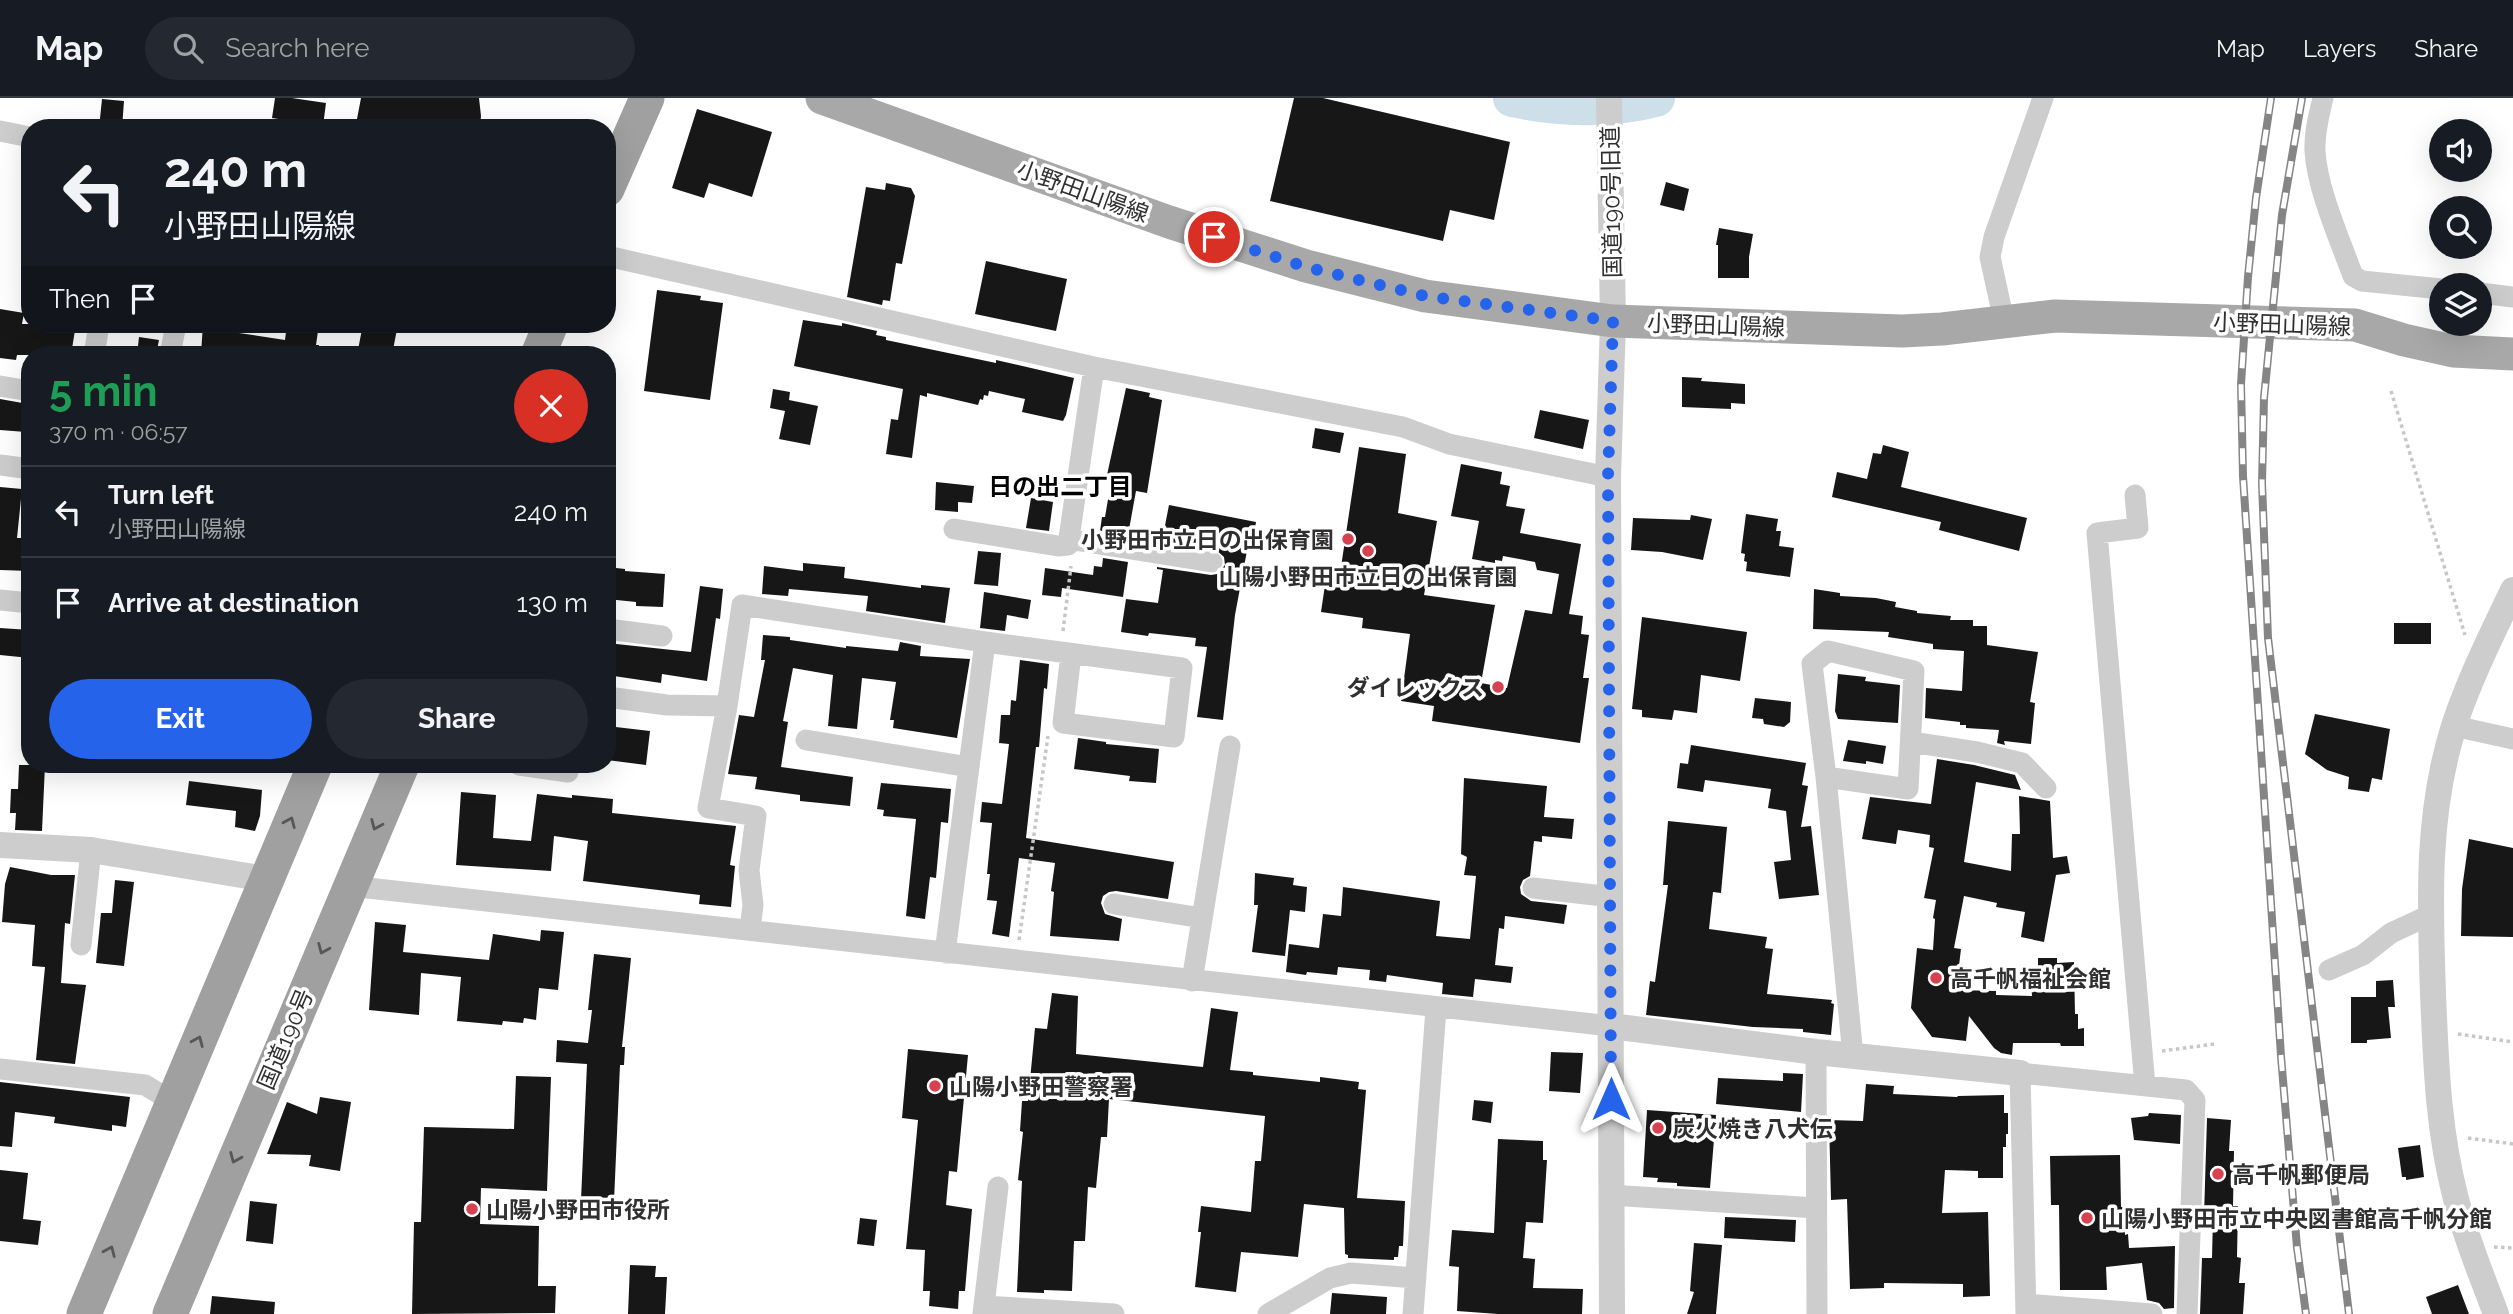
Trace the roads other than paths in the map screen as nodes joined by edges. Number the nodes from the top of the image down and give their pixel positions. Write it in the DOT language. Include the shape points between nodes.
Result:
graph roads {
  1 [pos="647,98"];
  2 [pos="822,98"];
  3 [pos="1609,98"];
  4 [pos="2043,98"];
  5 [pos="2323,98"];
  6 [pos="0,131"];
  7 [pos="21,135"];
  8 [pos="616,169"];
  9 [pos="616,258"];
  10 [pos="2429,288"];
  11 [pos="2492,294"];
  12 [pos="2513,297"];
  13 [pos="1613,321"];
  14 [pos="2004,321"];
  15 [pos="2513,354"];
  16 [pos="1094,367"];
  17 [pos="0,386"];
  18 [pos="21,390"];
  19 [pos="0,465"];
  20 [pos="21,468"];
  21 [pos="1608,477"];
  22 [pos="2135,495"];
  23 [pos="954,529"];
  24 [pos="1071,542"];
  25 [pos="1212,562"];
  26 [pos="2513,590"];
  27 [pos="0,600"];
  28 [pos="21,602"];
  29 [pos="616,630"];
  30 [pos="662,636"];
  31 [pos="985,642"];
  32 [pos="1066,653"];
  33 [pos="616,698"];
  34 [pos="727,706"];
  35 [pos="2454,726"];
  36 [pos="2513,739"];
  37 [pos="806,740"];
  38 [pos="1911,741"];
  39 [pos="1230,746"];
  40 [pos="969,766"];
  41 [pos="311,773"];
  42 [pos="399,773"];
  43 [pos="1826,777"];
  44 [pos="2046,788"];
  45 [pos="0,845"];
  46 [pos="91,850"];
  47 [pos="266,879"];
  48 [pos="350,886"];
  49 [pos="1533,888"];
  50 [pos="1612,897"];
  51 [pos="1114,904"];
  52 [pos="2431,915"];
  53 [pos="1202,918"];
  54 [pos="750,929"];
  55 [pos="81,945"];
  56 [pos="945,953"];
  57 [pos="2329,970"];
  58 [pos="1192,981"];
  59 [pos="1436,1009"];
  60 [pos="1611,1026"];
  61 [pos="1816,1052"];
  62 [pos="1853,1056"];
  63 [pos="0,1069"];
  64 [pos="2020,1073"];
  65 [pos="2145,1086"];
  66 [pos="173,1102"];
  67 [pos="998,1187"];
  68 [pos="1611,1195"];
  69 [pos="1816,1208"];
  70 [pos="1416,1278"];
  71 [pos="2026,1309"];
  72 [pos="984,1310"];
  73 [pos="84,1314"];
  74 [pos="170,1314"];
  75 [pos="1114,1314"];
  76 [pos="1268,1314"];
  77 [pos="1413,1314"];
  78 [pos="1612,1314"];
  79 [pos="1817,1314"];
  80 [pos="2152,1314"];
  81 [pos="2187,1314"];
  82 [pos="2497,1314"];
  1 -- 8 [label="highway"];
  2 -- 13 [label="main road, 小野田山陽線" via="1306,267 1425,296"];
  3 -- 13 [label="street, 国道190号旧道"];
  4 -- 14 [label="street" via="1990,257"];
  5 -- 10 [label="street" via="2315,139 2318,173 2353,275 2361,281"];
  6 -- 7 [label="street"];
  9 -- 16 [label="street"];
  11 -- 12 [label="street"];
  13 -- 14 [label="main road, 小野田山陽線" via="1902,331"];
  13 -- 21 [label="street, 国道190号旧道"];
  14 -- 15 [label="main road, 小野田山陽線" via="2055,316 2355,325 2453,351"];
  16 -- 21 [label="street" via="1403,427 1448,444"];
  16 -- 24 [label="street"];
  17 -- 18 [label="street"];
  19 -- 20 [label="street"];
  21 -- 50 [label="street, 国道190号旧道"];
  22 -- 65 [label="street" via="2138,528 2097,533"];
  23 -- 24 [label="street" via="1058,546"];
  24 -- 25 [label="street"];
  26 -- 35 [label="street"];
  27 -- 28 [label="street"];
  29 -- 30 [label="street"];
  31 -- 32 [label="street"];
  31 -- 34 [label="street" via="742,605"];
  31 -- 40 [label="street"];
  32 -- 32 [label="street" via="1182,668 1174,737 1063,723"];
  33 -- 34 [label="street"];
  34 -- 54 [label="street" via="708,808 757,816 749,870"];
  35 -- 36 [label="street"];
  35 -- 52 [label="street" via="2434,818"];
  37 -- 40 [label="street"];
  38 -- 43 [label="street" via="1908,789"];
  38 -- 43 [label="street" via="1914,671 1828,651 1812,664"];
  38 -- 44 [label="street" via="2022,763"];
  39 -- 53 [label="street"];
  40 -- 56 [label="street"];
  47 -- 41 [label="highway, one-way"];
  42 -- 48 [label="highway, 国道190号, one-way"];
  43 -- 62 [label="street"];
  45 -- 46 [label="street"];
  46 -- 47 [label="street"];
  46 -- 55 [label="street"];
  66 -- 47 [label="highway, one-way"];
  48 -- 54 [label="street"];
  48 -- 74 [label="highway, 国道190号, one-way"];
  49 -- 50 [label="street"];
  50 -- 60 [label="street, 国道190号旧道"];
  51 -- 53 [label="street"];
  52 -- 57 [label="street"];
  52 -- 82 [label="street" via="2442,1134 2456,1200"];
  53 -- 58 [label="street"];
  54 -- 56 [label="street"];
  56 -- 58 [label="street"];
  58 -- 59 [label="street"];
  59 -- 60 [label="street"];
  59 -- 70 [label="street"];
  60 -- 61 [label="street"];
  60 -- 68 [label="street, 国道190号旧道"];
  61 -- 62 [label="street"];
  61 -- 69 [label="street"];
  62 -- 64 [label="street"];
  63 -- 66 [label="street" via="145,1085"];
  64 -- 65 [label="street"];
  64 -- 71 [label="street"];
  65 -- 81 [label="street" via="2186,1090 2195,1100"];
  73 -- 66 [label="highway, one-way"];
  67 -- 72 [label="street"];
  68 -- 69 [label="street"];
  68 -- 78 [label="street, 国道190号旧道"];
  69 -- 79 [label="street"];
  70 -- 76 [label="street" via="1351,1273 1330,1278"];
  70 -- 77 [label="street"];
  71 -- 80 [label="street"];
  72 -- 75 [label="street"];
}
